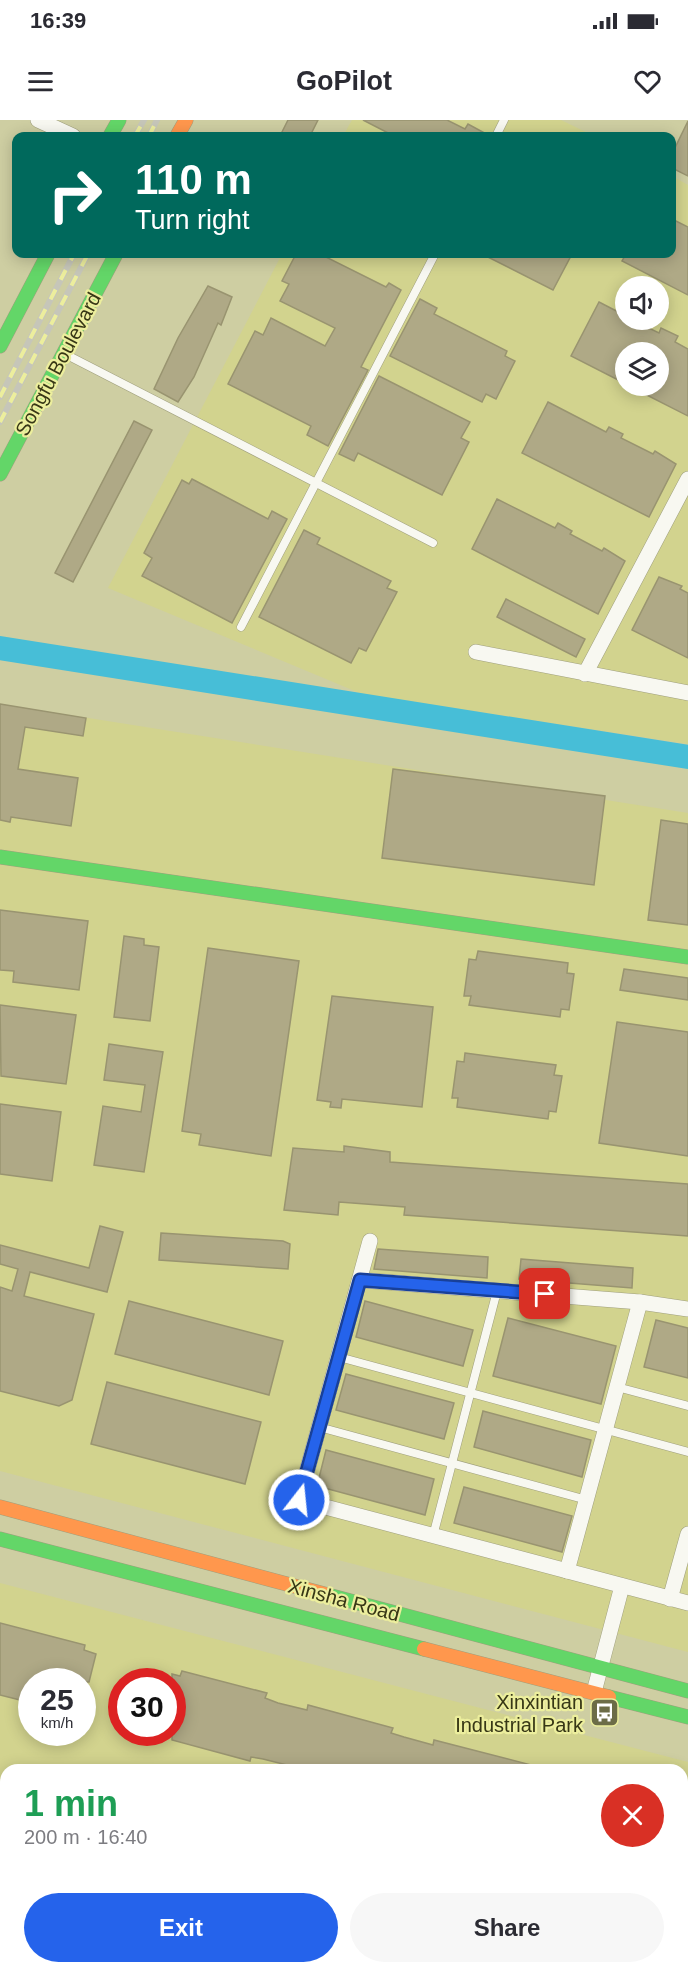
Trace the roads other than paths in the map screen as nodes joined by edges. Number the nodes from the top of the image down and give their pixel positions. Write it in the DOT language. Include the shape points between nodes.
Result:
graph roads {
  1 [pos="38,120"];
  2 [pos="64,132"];
  3 [pos="46,258"];
  4 [pos="114,258"];
  5 [pos="433,258"];
  6 [pos="0,346"];
  7 [pos="63,353"];
  8 [pos="0,474"];
  9 [pos="688,479"];
  10 [pos="316,483"];
  11 [pos="433,543"];
  12 [pos="241,627"];
  13 [pos="476,652"];
  14 [pos="585,674"];
  15 [pos="688,693"];
  16 [pos="0,857"];
  17 [pos="688,957"];
  18 [pos="370,1241"];
  19 [pos="360,1280"];
  20 [pos="498,1291"];
  21 [pos="640,1302"];
  22 [pos="688,1309"];
  23 [pos="339,1357"];
  24 [pos="617,1387"];
  25 [pos="471,1393"];
  26 [pos="688,1406"];
  27 [pos="319,1427"];
  28 [pos="606,1430"];
  29 [pos="688,1452"];
  30 [pos="452,1463"];
  31 [pos="587,1500"];
  32 [pos="0,1506"];
  33 [pos="688,1534"];
  34 [pos="433,1536"];
  35 [pos="0,1539"];
  36 [pos="567,1571"];
  37 [pos="622,1586"];
  38 [pos="670,1599"];
  39 [pos="688,1604"];
  40 [pos="600,1668"];
  41 [pos="688,1691"];
  42 [pos="594,1692"];
  43 [pos="688,1717"];
  1 -- 2 [label="street"];
  3 -- 6 [label="main road"];
  4 -- 7 [label="main road, Songfu Boulevard"];
  5 -- 10 [label="lane"];
  7 -- 8 [label="main road, Songfu Boulevard"];
  7 -- 10 [label="lane"];
  9 -- 14 [label="street"];
  10 -- 11 [label="lane"];
  10 -- 12 [label="lane"];
  13 -- 14 [label="street"];
  14 -- 15 [label="street"];
  16 -- 17 [label="main road"];
  18 -- 19 [label="street"];
  19 -- 20 [label="street"];
  19 -- 23 [label="street"];
  20 -- 21 [label="street"];
  20 -- 25 [label="lane"];
  21 -- 22 [label="street"];
  21 -- 24 [label="street"];
  23 -- 25 [label="lane"];
  23 -- 27 [label="street"];
  24 -- 26 [label="lane"];
  24 -- 28 [label="street"];
  25 -- 28 [label="lane"];
  25 -- 30 [label="lane"];
  27 -- 30 [label="lane"];
  27 -- 34 [label="street" via="299,1500"];
  28 -- 29 [label="lane"];
  28 -- 31 [label="street"];
  30 -- 31 [label="lane"];
  30 -- 34 [label="lane"];
  31 -- 36 [label="street"];
  32 -- 40 [label="main road, Xinsha Road"];
  33 -- 38 [label="street"];
  34 -- 36 [label="street"];
  35 -- 42 [label="main road, Xinsha Road"];
  36 -- 37 [label="street"];
  37 -- 38 [label="street"];
  37 -- 40 [label="street"];
  38 -- 39 [label="street"];
  40 -- 41 [label="main road, Xinsha Road"];
  40 -- 42 [label="street"];
  42 -- 43 [label="main road, Xinsha Road"];
}
